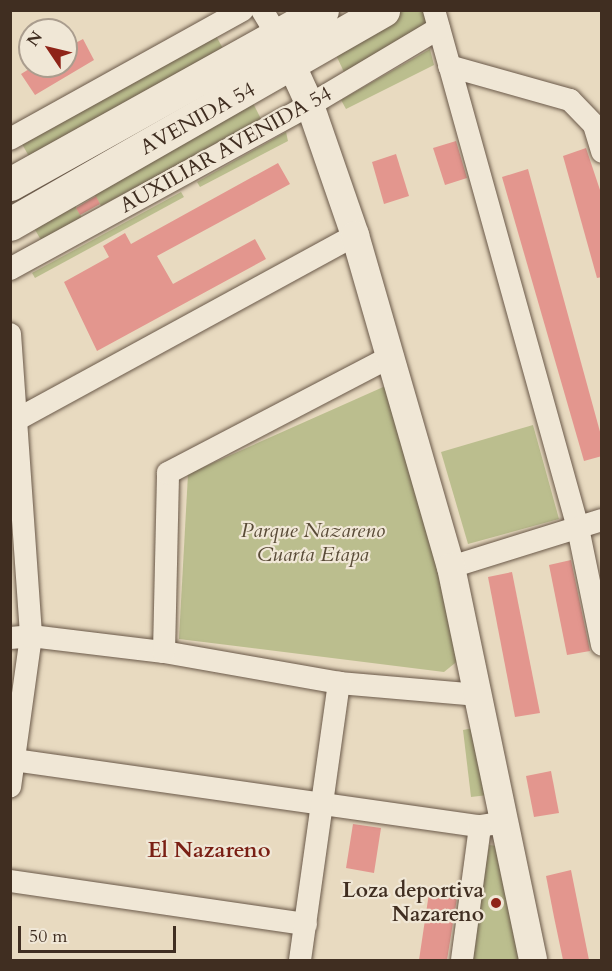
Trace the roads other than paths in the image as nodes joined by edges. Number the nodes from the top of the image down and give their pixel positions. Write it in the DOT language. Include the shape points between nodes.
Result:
graph roads {
  1 [pos="243,10"];
  2 [pos="322,10"];
  3 [pos="383,10"];
  4 [pos="437,19"];
  5 [pos="278,37"];
  6 [pos="449,66"];
  7 [pos="310,105"];
  8 [pos="10,139"];
  9 [pos="602,152"];
  10 [pos="10,184"];
  11 [pos="10,224"];
  12 [pos="355,235"];
  13 [pos="10,269"];
  14 [pos="10,334"];
  15 [pos="392,356"];
  16 [pos="18,418"];
  17 [pos="602,520"];
  18 [pos="578,528"];
  19 [pos="451,567"];
  20 [pos="21,637"];
  21 [pos="602,645"];
  22 [pos="164,652"];
  23 [pos="339,683"];
  24 [pos="478,695"];
  25 [pos="14,760"];
  26 [pos="10,787"];
  27 [pos="322,804"];
  28 [pos="492,824"];
  29 [pos="10,881"];
  30 [pos="306,924"];
  31 [pos="300,960"];
  32 [pos="462,960"];
  33 [pos="532,960"];
  1 -- 8 [label="street"];
  2 -- 5 [label="main road, AVENIDA 54"];
  3 -- 5 [label="main road, AVENIDA 54"];
  4 -- 6 [label="street"];
  4 -- 7 [label="street, AUXILIAR AVENIDA 54"];
  5 -- 7 [label="street"];
  5 -- 10 [label="main road, AVENIDA 54"];
  5 -- 11 [label="main road, AVENIDA 54"];
  6 -- 9 [label="street" via="570,100 591,120"];
  6 -- 18 [label="street"];
  7 -- 12 [label="street"];
  7 -- 13 [label="street, AUXILIAR AVENIDA 54"];
  12 -- 15 [label="street"];
  12 -- 16 [label="street"];
  14 -- 16 [label="street"];
  15 -- 19 [label="street"];
  15 -- 22 [label="street" via="168,473"];
  16 -- 20 [label="street"];
  17 -- 18 [label="street"];
  18 -- 19 [label="street"];
  18 -- 21 [label="street"];
  19 -- 24 [label="street"];
  20 -- 22 [label="street"];
  20 -- 25 [label="street"];
  22 -- 23 [label="street"];
  23 -- 24 [label="street"];
  23 -- 27 [label="street"];
  24 -- 28 [label="street"];
  25 -- 26 [label="street"];
  25 -- 27 [label="street"];
  27 -- 28 [label="street"];
  27 -- 30 [label="street"];
  28 -- 32 [label="street"];
  28 -- 33 [label="street"];
  29 -- 30 [label="street"];
  30 -- 31 [label="street"];
}
